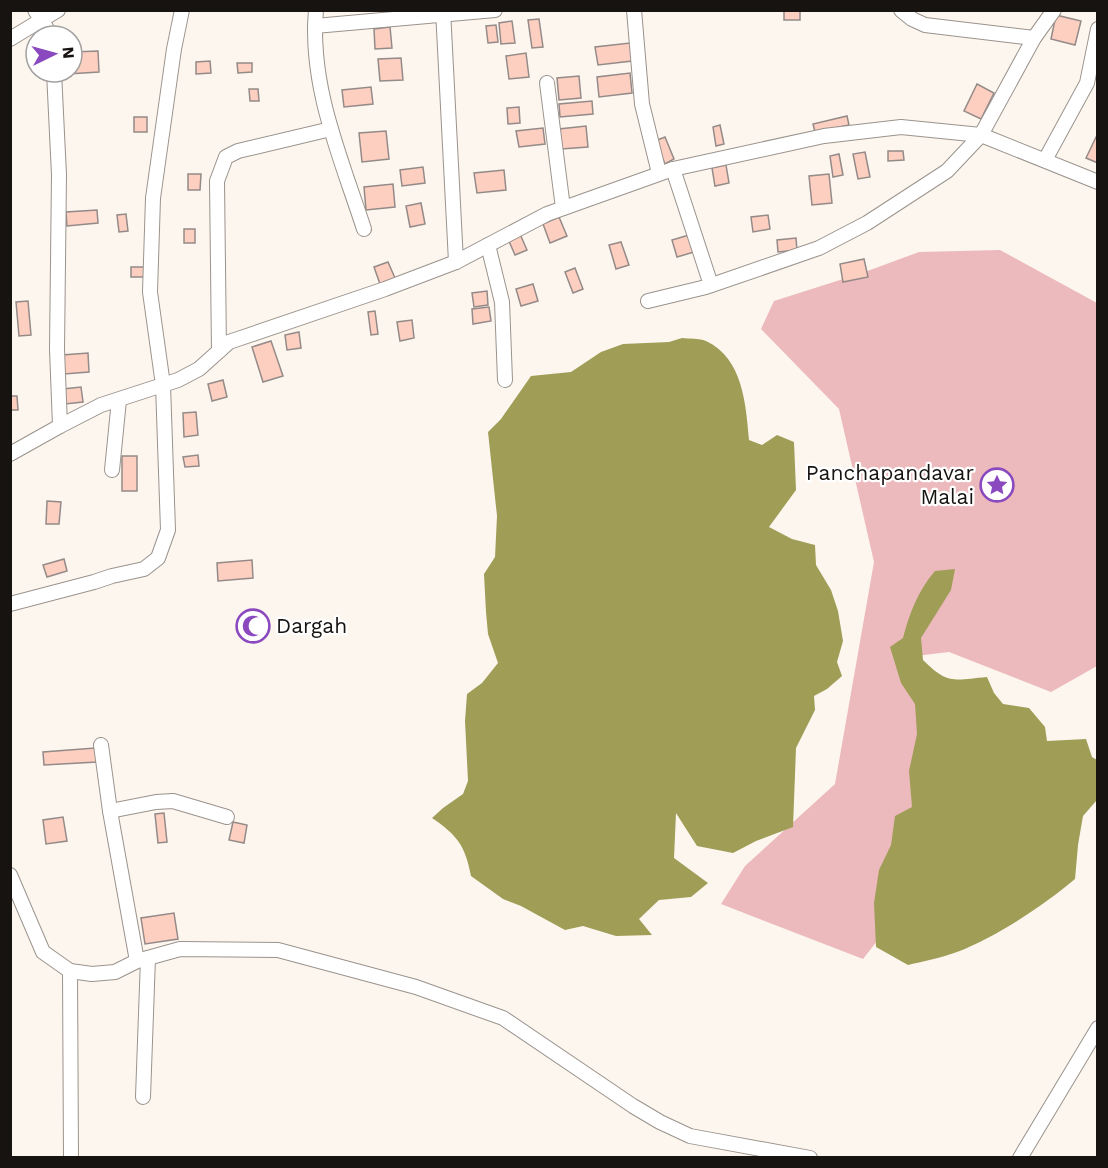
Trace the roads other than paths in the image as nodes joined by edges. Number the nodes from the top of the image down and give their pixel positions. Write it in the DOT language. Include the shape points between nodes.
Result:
graph roads {
  1 [pos="58,10"];
  2 [pos="182,10"];
  3 [pos="316,10"];
  4 [pos="495,10"];
  5 [pos="634,10"];
  6 [pos="901,10"];
  7 [pos="1054,10"];
  8 [pos="443,13"];
  9 [pos="39,15"];
  10 [pos="315,26"];
  11 [pos="1098,29"];
  12 [pos="1034,38"];
  13 [pos="10,39"];
  14 [pos="547,83"];
  15 [pos="55,84"];
  16 [pos="331,129"];
  17 [pos="981,135"];
  18 [pos="1045,160"];
  19 [pos="666,171"];
  20 [pos="1098,182"];
  21 [pos="562,208"];
  22 [pos="364,229"];
  23 [pos="488,245"];
  24 [pos="456,262"];
  25 [pos="711,285"];
  26 [pos="648,302"];
  27 [pos="219,351"];
  28 [pos="505,380"];
  29 [pos="164,385"];
  30 [pos="119,400"];
  31 [pos="60,426"];
  32 [pos="10,454"];
  33 [pos="112,470"];
  34 [pos="10,604"];
  35 [pos="101,745"];
  36 [pos="110,811"];
  37 [pos="227,817"];
  38 [pos="10,875"];
  39 [pos="142,960"];
  40 [pos="70,971"];
  41 [pos="1098,1028"];
  42 [pos="143,1097"];
  43 [pos="71,1158"];
  44 [pos="810,1158"];
  45 [pos="1020,1158"];
  1 -- 9 [label="street"];
  2 -- 29 [label="street" via="153,198 150,292"];
  3 -- 10 [label="street"];
  4 -- 8 [label="street"];
  5 -- 19 [label="street" via="642,104"];
  6 -- 12 [label="street" via="926,25"];
  7 -- 12 [label="street"];
  8 -- 10 [label="street"];
  8 -- 24 [label="street"];
  9 -- 13 [label="street"];
  10 -- 16 [label="street" via="318,79"];
  11 -- 18 [label="street" via="1087,83"];
  12 -- 17 [label="street"];
  14 -- 21 [label="street"];
  15 -- 31 [label="street"];
  16 -- 22 [label="street"];
  16 -- 27 [label="street" via="226,157 217,180"];
  17 -- 18 [label="street"];
  17 -- 19 [label="street" via="901,127 824,136"];
  17 -- 25 [label="street" via="947,171 867,223 819,248"];
  18 -- 20 [label="street"];
  19 -- 21 [label="street"];
  19 -- 25 [label="street"];
  21 -- 23 [label="street"];
  23 -- 24 [label="street"];
  23 -- 28 [label="street" via="502,302"];
  24 -- 27 [label="street" via="230,342"];
  25 -- 26 [label="street"];
  27 -- 29 [label="street" via="199,369"];
  29 -- 30 [label="street"];
  29 -- 34 [label="street" via="168,530 159,558 144,569"];
  30 -- 31 [label="street"];
  30 -- 33 [label="street"];
  31 -- 32 [label="street"];
  35 -- 36 [label="street"];
  36 -- 37 [label="street" via="172,801"];
  36 -- 39 [label="street"];
  38 -- 40 [label="street" via="43,952"];
  39 -- 40 [label="street" via="115,972"];
  39 -- 42 [label="street"];
  39 -- 44 [label="street" via="180,949 278,950 416,987 503,1018 633,1106 690,1136"];
  40 -- 43 [label="street"];
  41 -- 45 [label="street"];
}
